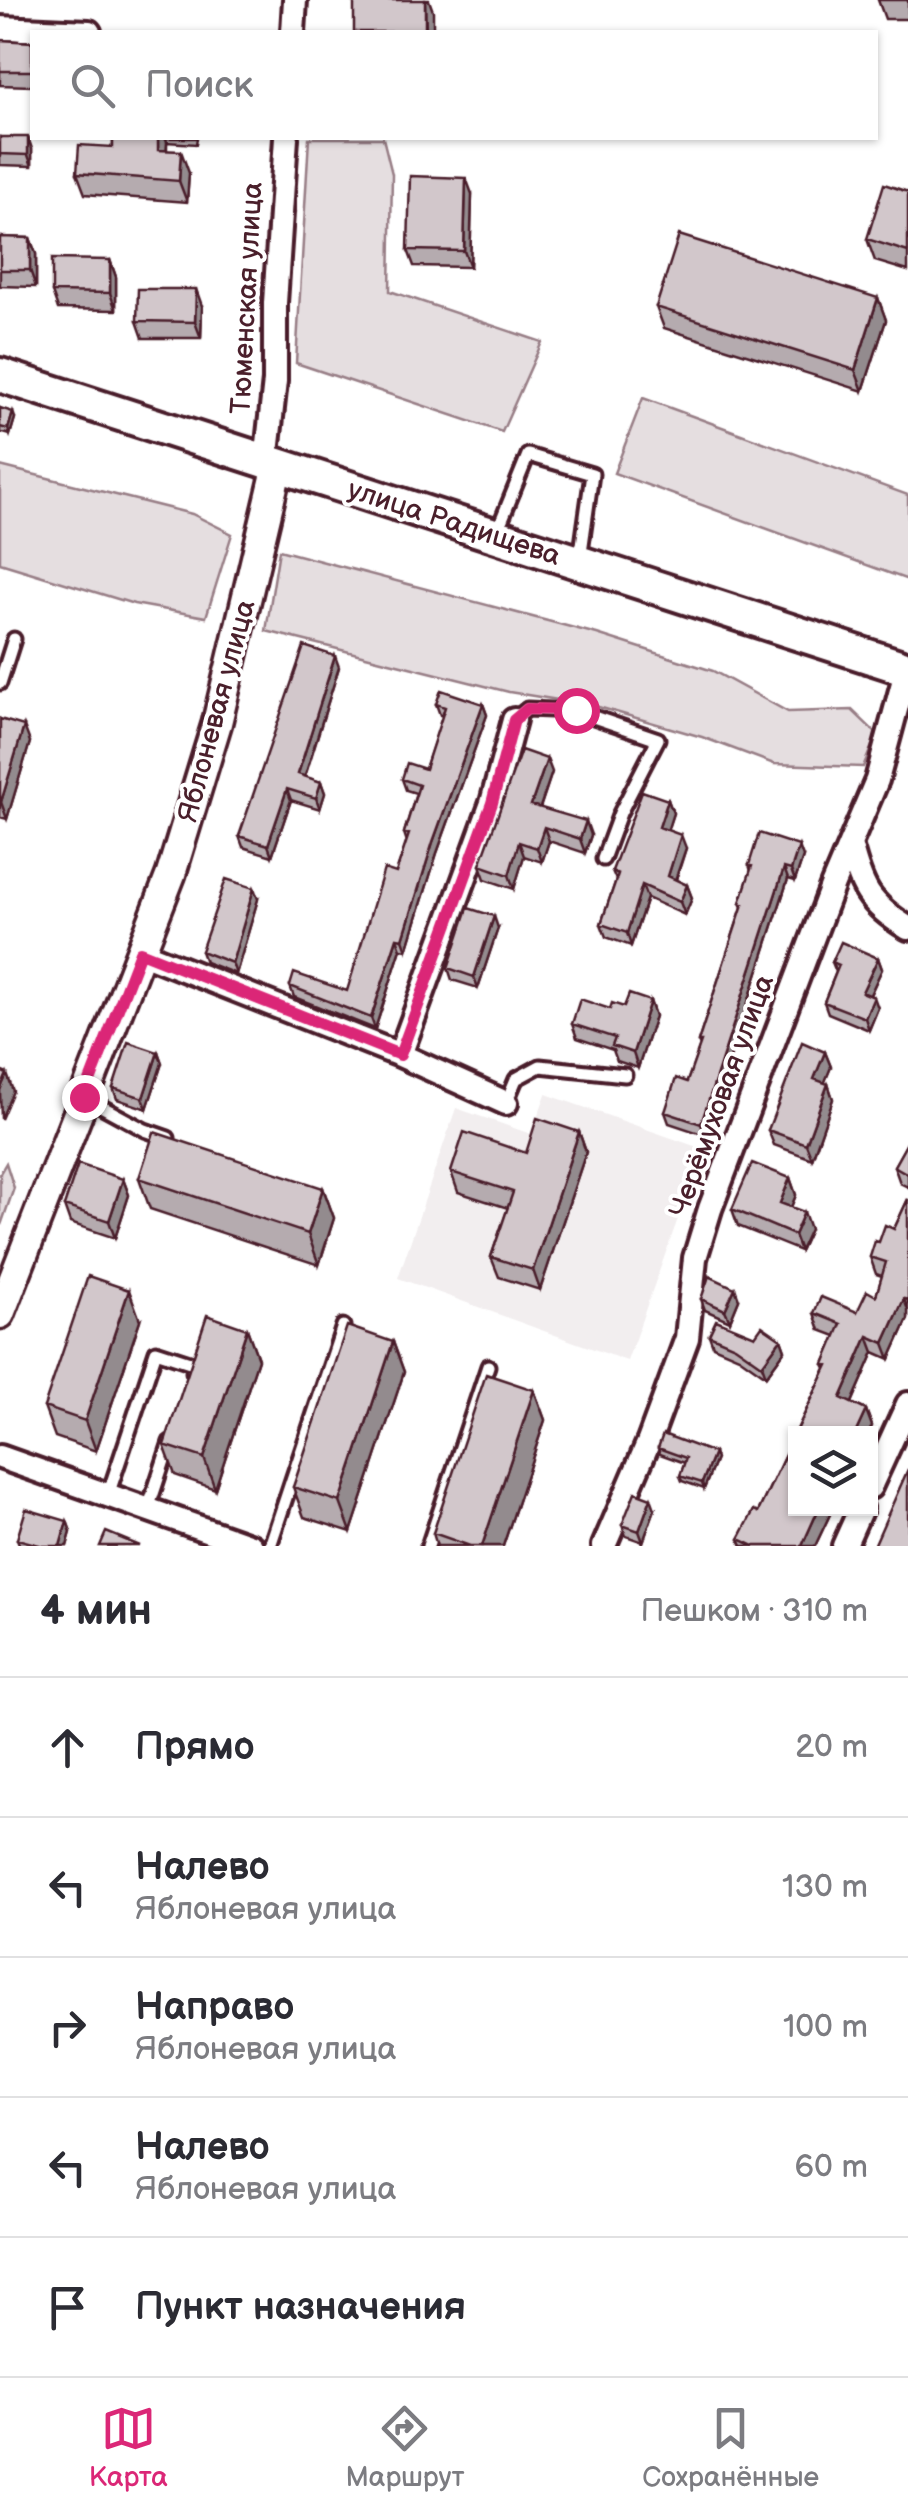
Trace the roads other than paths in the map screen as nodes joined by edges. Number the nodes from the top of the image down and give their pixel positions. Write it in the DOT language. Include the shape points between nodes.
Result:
graph roads {
  1 [pos="296,0"];
  2 [pos="0,28"];
  3 [pos="44,30"];
  4 [pos="293,30"];
  5 [pos="286,140"];
  6 [pos="0,375"];
  7 [pos="272,464"];
  8 [pos="494,536"];
  9 [pos="579,563"];
  10 [pos="14,639"];
  11 [pos="908,668"];
  12 [pos="0,683"];
  13 [pos="514,720"];
  14 [pos="850,844"];
  15 [pos="604,859"];
  16 [pos="908,928"];
  17 [pos="140,952"];
  18 [pos="400,1055"];
  19 [pos="625,1074"];
  20 [pos="84,1097"];
  21 [pos="506,1103"];
  22 [pos="182,1142"];
  23 [pos="0,1314"];
  24 [pos="343,1326"];
  25 [pos="488,1366"];
  26 [pos="190,1382"];
  27 [pos="908,1404"];
  28 [pos="172,1436"];
  29 [pos="0,1456"];
  30 [pos="878,1470"];
  31 [pos="108,1495"];
  32 [pos="148,1509"];
  33 [pos="857,1516"];
  34 [pos="251,1546"];
  35 [pos="270,1546"];
  36 [pos="428,1546"];
  37 [pos="604,1546"];
  38 [pos="844,1546"];
  1 -- 4 [label="street"];
  2 -- 3 [label="street"];
  5 -- 7 [label="street, Тюменская улица"];
  6 -- 7 [label="main road, улица Радищева"];
  7 -- 8 [label="main road, улица Радищева"];
  7 -- 17 [label="street, Яблоневая улица" via="196,801"];
  8 -- 9 [label="main road, улица Радищева"];
  8 -- 9 [label="lane" via="528,456 592,474"];
  9 -- 11 [label="main road, улица Радищева"];
  10 -- 12 [label="lane"];
  11 -- 14 [label="street, Черёмуховая улица" via="877,780"];
  13 -- 15 [label="lane" via="527,709 576,710 658,739"];
  13 -- 18 [label="street" via="492,803"];
  14 -- 16 [label="street" via="861,885"];
  14 -- 37 [label="street, Черёмуховая улица" via="710,1209 695,1258 686,1338"];
  17 -- 18 [label="street"];
  17 -- 20 [label="street, Яблоневая улица"];
  18 -- 21 [label="street"];
  19 -- 21 [label="lane" via="540,1066 516,1079"];
  20 -- 22 [label="lane"];
  20 -- 23 [label="street, Яблоневая улица"];
  24 -- 35 [label="lane"];
  25 -- 36 [label="lane"];
  26 -- 31 [label="lane" via="196,1364 156,1351"];
  27 -- 30 [label="street"];
  28 -- 32 [label="lane"];
  29 -- 31 [label="street"];
  31 -- 32 [label="street"];
  32 -- 34 [label="street"];
  33 -- 38 [label="street"];
}
